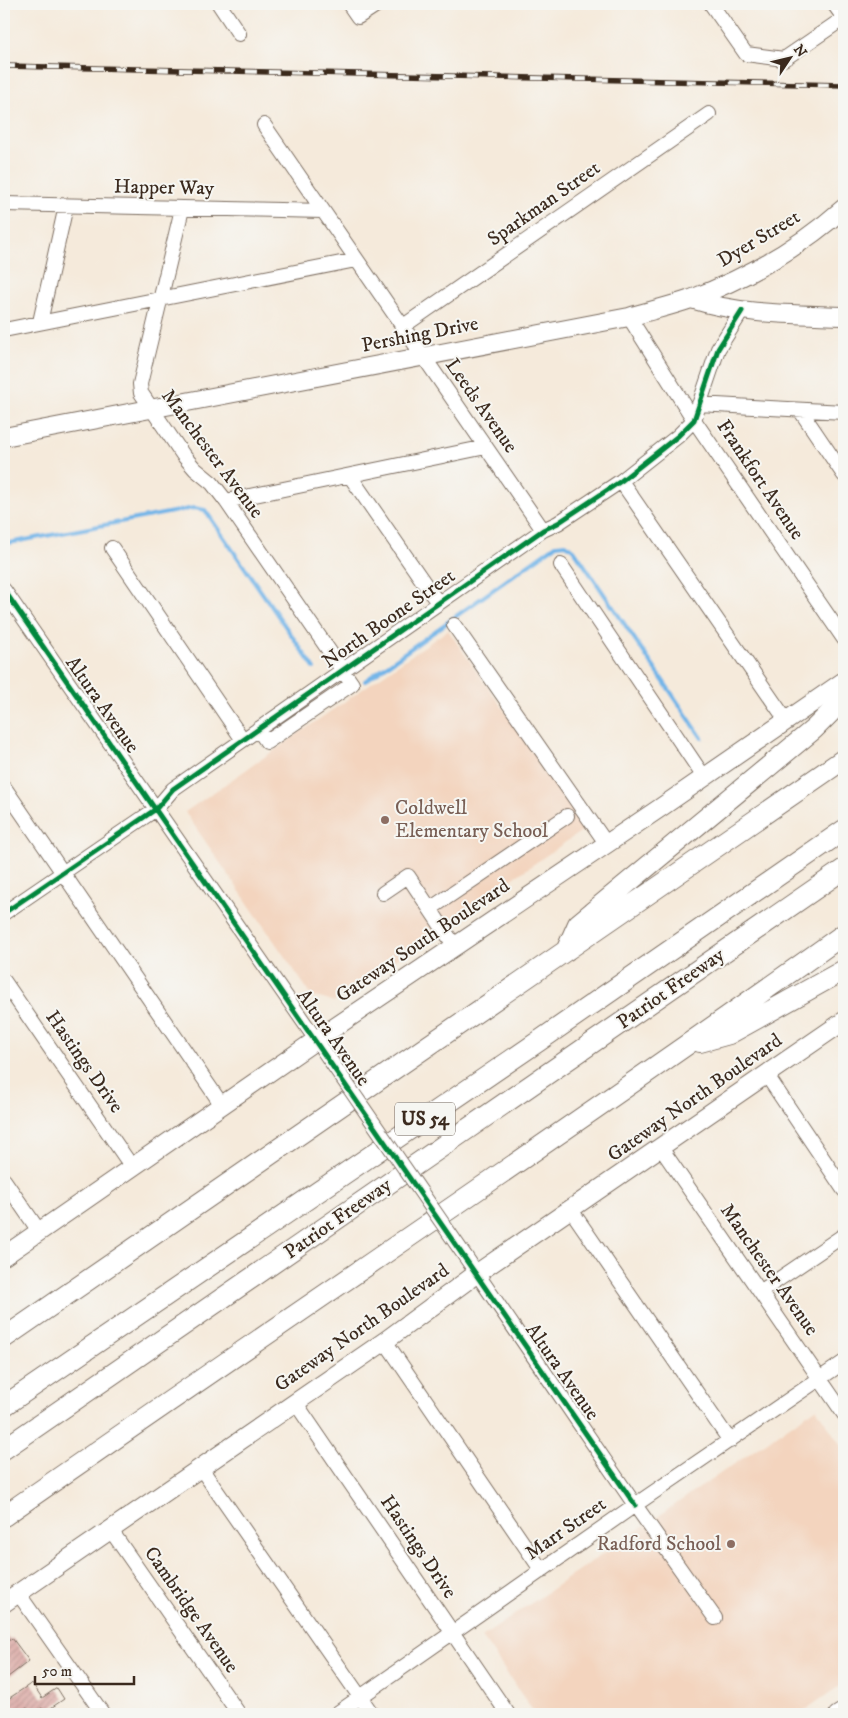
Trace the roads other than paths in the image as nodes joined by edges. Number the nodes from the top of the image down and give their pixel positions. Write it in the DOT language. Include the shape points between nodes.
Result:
graph roads {
  1 [pos="219,4"];
  2 [pos="349,4"];
  3 [pos="378,4"];
  4 [pos="711,4"];
  5 [pos="834,4"];
  6 [pos="844,18"];
  7 [pos="239,34"];
  8 [pos="709,114"];
  9 [pos="264,125"];
  10 [pos="4,204"];
  11 [pos="66,206"];
  12 [pos="844,208"];
  13 [pos="182,209"];
  14 [pos="323,212"];
  15 [pos="356,260"];
  16 [pos="161,298"];
  17 [pos="691,299"];
  18 [pos="742,311"];
  19 [pos="844,316"];
  20 [pos="629,317"];
  21 [pos="40,322"];
  22 [pos="402,327"];
  23 [pos="4,330"];
  24 [pos="423,357"];
  25 [pos="699,404"];
  26 [pos="151,409"];
  27 [pos="800,410"];
  28 [pos="844,412"];
  29 [pos="694,420"];
  30 [pos="4,436"];
  31 [pos="486,448"];
  32 [pos="844,475"];
  33 [pos="350,476"];
  34 [pos="621,480"];
  35 [pos="226,501"];
  36 [pos="543,530"];
  37 [pos="112,548"];
  38 [pos="561,565"];
  39 [pos="4,590"];
  40 [pos="438,603"];
  41 [pos="454,625"];
  42 [pos="844,639"];
  43 [pos="342,670"];
  44 [pos="844,680"];
  45 [pos="844,700"];
  46 [pos="786,720"];
  47 [pos="243,740"];
  48 [pos="844,759"];
  49 [pos="704,777"];
  50 [pos="4,787"];
  51 [pos="156,809"];
  52 [pos="567,816"];
  53 [pos="844,830"];
  54 [pos="606,843"];
  55 [pos="844,869"];
  56 [pos="63,873"];
  57 [pos="383,893"];
  58 [pos="430,909"];
  59 [pos="4,913"];
  60 [pos="844,934"];
  61 [pos="454,944"];
  62 [pos="566,951"];
  63 [pos="844,970"];
  64 [pos="4,981"];
  65 [pos="844,1021"];
  66 [pos="316,1040"];
  67 [pos="689,1045"];
  68 [pos="766,1074"];
  69 [pos="222,1105"];
  70 [pos="661,1148"];
  71 [pos="132,1167"];
  72 [pos="4,1180"];
  73 [pos="844,1190"];
  74 [pos="571,1210"];
  75 [pos="39,1231"];
  76 [pos="844,1236"];
  77 [pos="4,1256"];
  78 [pos="476,1274"];
  79 [pos="760,1292"];
  80 [pos="4,1338"];
  81 [pos="385,1340"];
  82 [pos="844,1362"];
  83 [pos="820,1378"];
  84 [pos="295,1402"];
  85 [pos="4,1406"];
  86 [pos="844,1414"];
  87 [pos="730,1441"];
  88 [pos="4,1449"];
  89 [pos="200,1467"];
  90 [pos="635,1505"];
  91 [pos="4,1516"];
  92 [pos="110,1530"];
  93 [pos="542,1570"];
  94 [pos="11,1598"];
  95 [pos="716,1618"];
  96 [pos="452,1632"];
  97 [pos="360,1697"];
  98 [pos="844,1708"];
  99 [pos="103,1714"];
  100 [pos="239,1714"];
  101 [pos="336,1714"];
  102 [pos="372,1714"];
  103 [pos="508,1714"];
  104 [pos="836,1714"];
  1 -- 7 [label="street"];
  2 -- 3 [label="street" via="358,17"];
  4 -- 6 [label="street" via="746,54 784,59"];
  5 -- 6 [label="street"];
  8 -- 22 [label="street, Sparkman Street"];
  9 -- 14 [label="street, Leeds Avenue"];
  10 -- 11 [label="street, Happer Way"];
  11 -- 13 [label="street, Happer Way"];
  11 -- 21 [label="street"];
  12 -- 17 [label="main road, Dyer Street" via="829,222 769,262"];
  13 -- 14 [label="street, Happer Way"];
  13 -- 16 [label="street, Manchester Avenue"];
  14 -- 15 [label="street, Leeds Avenue"];
  15 -- 16 [label="street"];
  15 -- 22 [label="street, Leeds Avenue"];
  16 -- 21 [label="street"];
  16 -- 26 [label="street, Manchester Avenue" via="140,384"];
  17 -- 18 [label="main road"];
  17 -- 20 [label="main road, Pershing Drive"];
  18 -- 19 [label="main road"];
  18 -- 25 [label="street, North Boone Street" via="718,349"];
  20 -- 24 [label="main road, Pershing Drive"];
  20 -- 29 [label="street, Frankfort Avenue"];
  21 -- 23 [label="street"];
  22 -- 24 [label="street, Leeds Avenue"];
  24 -- 26 [label="main road, Pershing Drive"];
  24 -- 31 [label="street, Leeds Avenue"];
  25 -- 27 [label="street"];
  25 -- 29 [label="street, North Boone Street"];
  26 -- 30 [label="main road, Pershing Drive"];
  26 -- 35 [label="street, Manchester Avenue" via="183,455"];
  27 -- 28 [label="street"];
  27 -- 32 [label="street"];
  29 -- 34 [label="street, North Boone Street"];
  29 -- 42 [label="street, Frankfort Avenue"];
  31 -- 33 [label="street"];
  31 -- 36 [label="street, Leeds Avenue"];
  33 -- 35 [label="street"];
  33 -- 40 [label="street"];
  34 -- 36 [label="street, North Boone Street" via="558,524"];
  34 -- 46 [label="street"];
  35 -- 43 [label="street, Manchester Avenue"];
  36 -- 40 [label="street, North Boone Street"];
  37 -- 47 [label="street"];
  38 -- 49 [label="street"];
  39 -- 51 [label="street, Altura Avenue"];
  40 -- 43 [label="street, North Boone Street"];
  41 -- 54 [label="street"];
  43 -- 47 [label="street, North Boone Street"];
  44 -- 46 [label="main road, Gateway South Boulevard"];
  45 -- 62 [label="highway" via="578,924"];
  46 -- 49 [label="main road, Gateway South Boulevard"];
  47 -- 51 [label="street, North Boone Street" via="173,789"];
  48 -- 62 [label="highway"];
  49 -- 54 [label="main road, Gateway South Boulevard"];
  50 -- 56 [label="street"];
  51 -- 56 [label="street, North Boone Street"];
  51 -- 66 [label="street, Altura Avenue"];
  52 -- 58 [label="street"];
  53 -- 85 [label="highway, Patriot Freeway / US 54"];
  54 -- 61 [label="main road, Gateway South Boulevard"];
  55 -- 88 [label="highway, Patriot Freeway / US 54"];
  56 -- 59 [label="street, North Boone Street"];
  56 -- 69 [label="street"];
  57 -- 58 [label="street" via="408,876"];
  58 -- 61 [label="street"];
  60 -- 67 [label="highway"];
  61 -- 66 [label="main road, Gateway South Boulevard"];
  62 -- 80 [label="highway"];
  63 -- 67 [label="highway" via="729,1034"];
  64 -- 71 [label="street, Hastings Drive"];
  65 -- 68 [label="main road, Gateway North Boulevard"];
  66 -- 69 [label="main road, Gateway South Boulevard"];
  66 -- 78 [label="street, Altura Avenue, bridge"];
  67 -- 91 [label="highway"];
  68 -- 70 [label="main road, Gateway North Boulevard"];
  68 -- 73 [label="street"];
  69 -- 71 [label="main road, Gateway South Boulevard"];
  70 -- 74 [label="main road, Gateway North Boulevard"];
  70 -- 79 [label="street, Manchester Avenue"];
  71 -- 75 [label="main road, Gateway South Boulevard"];
  72 -- 75 [label="street"];
  74 -- 78 [label="main road, Gateway North Boulevard"];
  74 -- 87 [label="street"];
  75 -- 77 [label="main road, Gateway South Boulevard"];
  76 -- 79 [label="street"];
  78 -- 81 [label="main road, Gateway North Boulevard"];
  78 -- 90 [label="street, Altura Avenue"];
  79 -- 83 [label="street, Manchester Avenue"];
  81 -- 84 [label="main road, Gateway North Boulevard"];
  81 -- 93 [label="street"];
  82 -- 83 [label="street, Marr Street"];
  83 -- 86 [label="street, Manchester Avenue"];
  83 -- 87 [label="street, Marr Street"];
  84 -- 89 [label="main road, Gateway North Boulevard"];
  84 -- 96 [label="street, Hastings Drive"];
  87 -- 90 [label="street, Marr Street"];
  89 -- 92 [label="main road, Gateway North Boulevard"];
  89 -- 97 [label="street"];
  90 -- 93 [label="street, Marr Street"];
  90 -- 95 [label="street, Altura Avenue"];
  92 -- 94 [label="main road, Gateway North Boulevard"];
  92 -- 100 [label="street, Cambridge Avenue"];
  93 -- 96 [label="street, Marr Street"];
  94 -- 99 [label="street"];
  96 -- 97 [label="street, Marr Street"];
  96 -- 103 [label="street, Hastings Drive"];
  97 -- 101 [label="street, Marr Street"];
  97 -- 102 [label="street"];
  98 -- 104 [label="street"];
}
